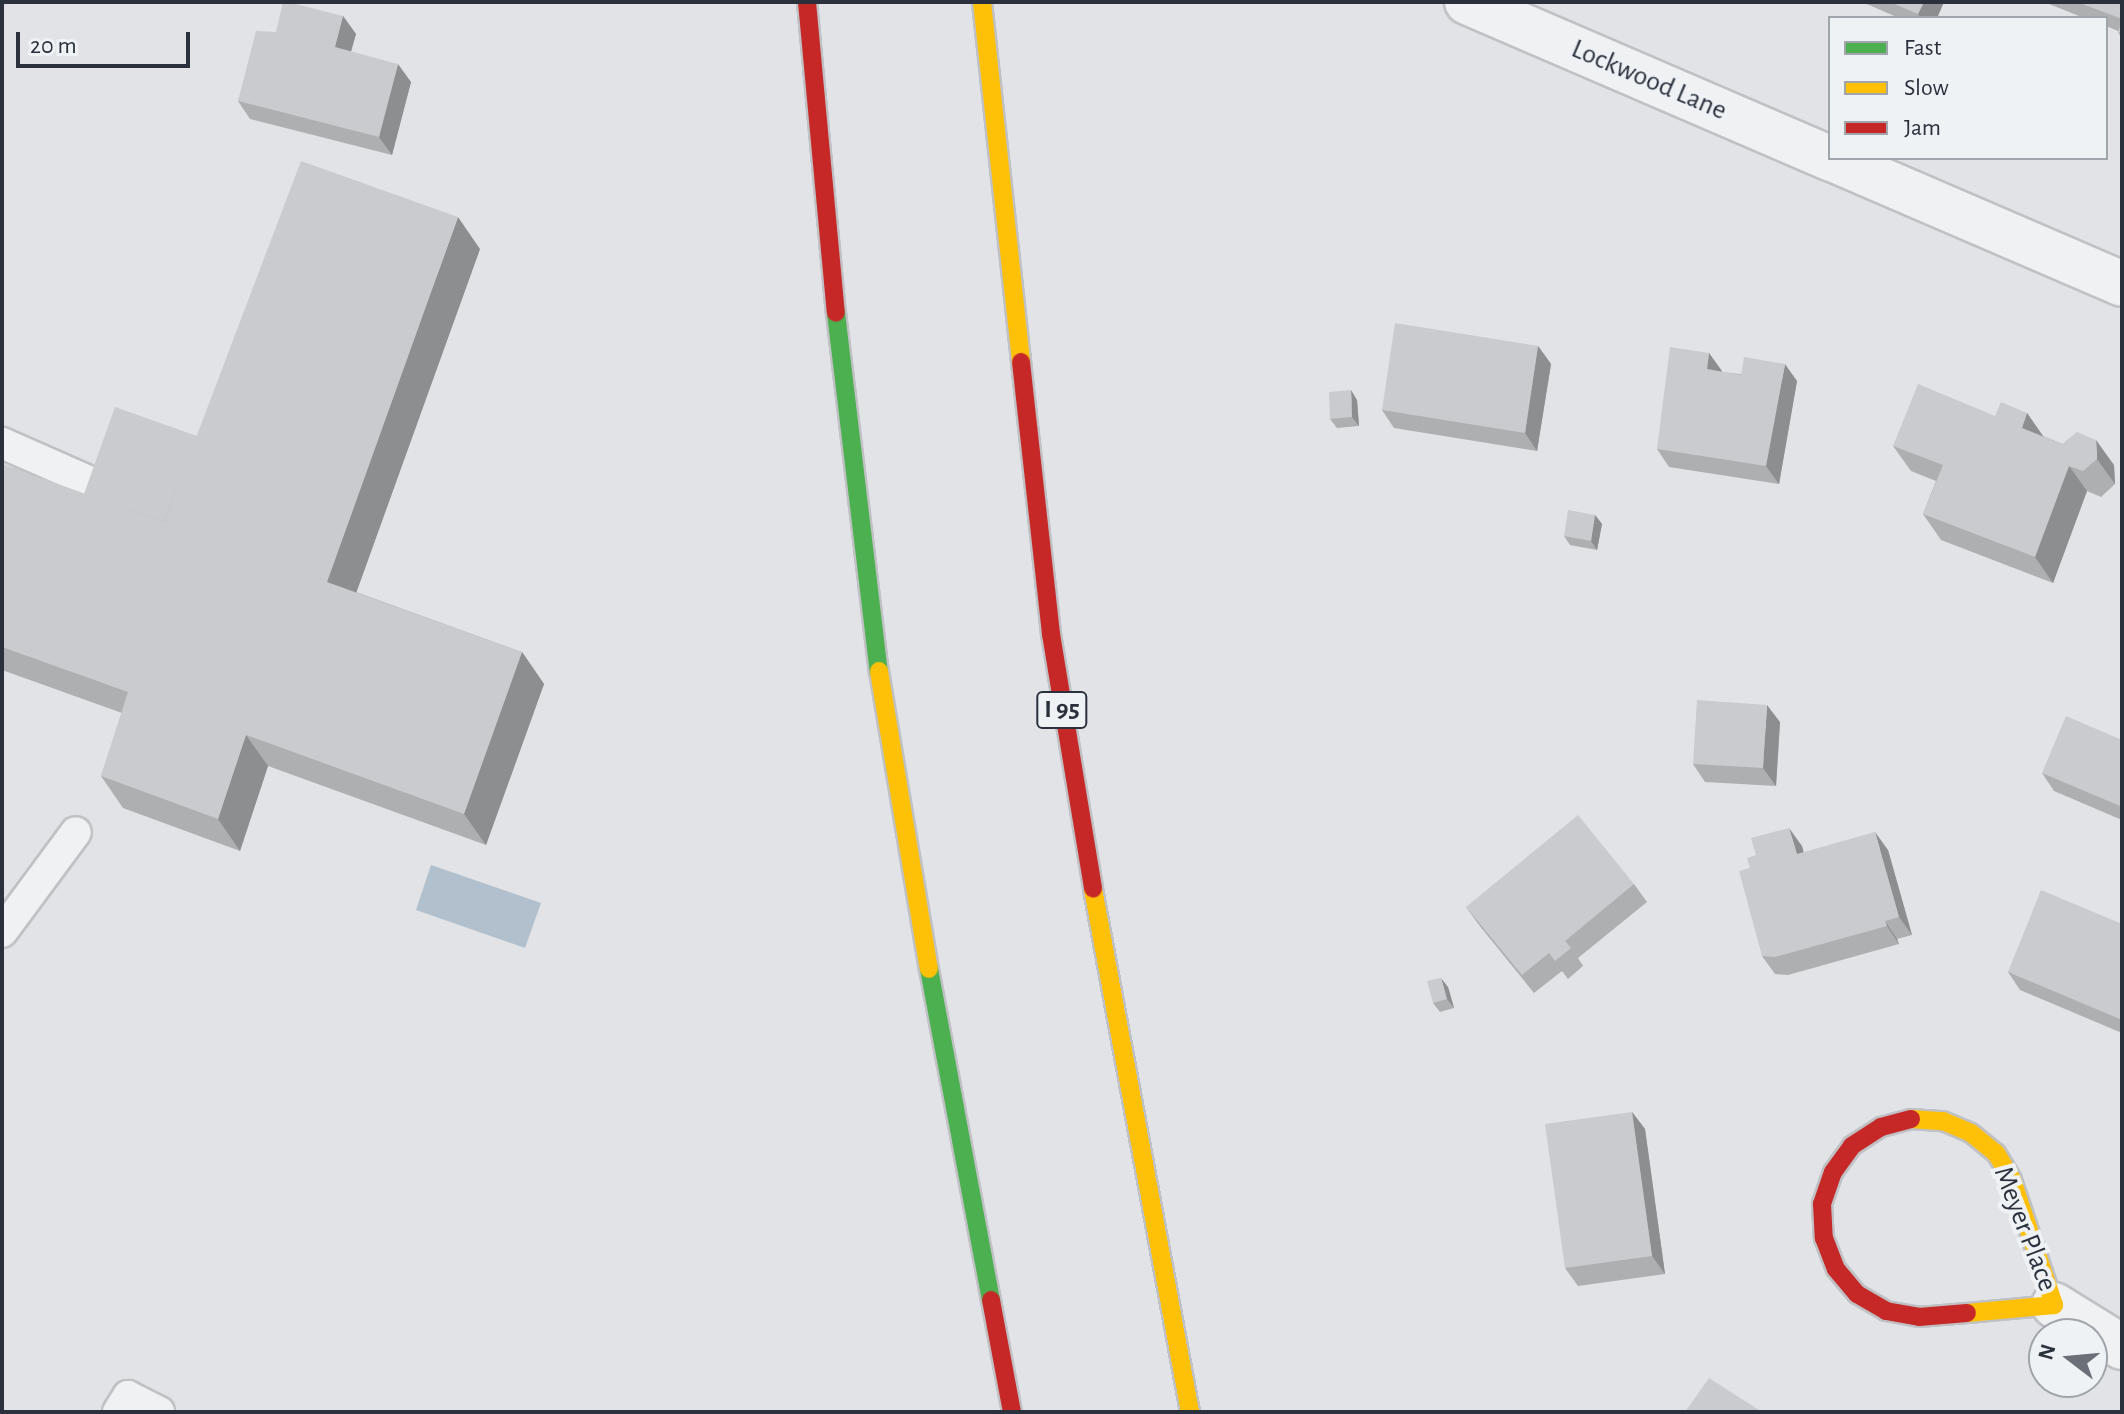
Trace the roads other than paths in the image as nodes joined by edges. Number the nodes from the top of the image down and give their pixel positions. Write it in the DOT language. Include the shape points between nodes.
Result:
graph roads {
  1 [pos="807,2"];
  2 [pos="982,2"];
  3 [pos="1467,2"];
  4 [pos="1561,21"];
  5 [pos="1828,157"];
  6 [pos="1835,160"];
  7 [pos="2122,284"];
  8 [pos="2,443"];
  9 [pos="104,488"];
  10 [pos="76,832"];
  11 [pos="2,932"];
  12 [pos="2054,1305"];
  13 [pos="2122,1347"];
  14 [pos="118,1412"];
  15 [pos="159,1412"];
  16 [pos="1012,1412"];
  17 [pos="1190,1412"];
  1 -- 16 [label="main road" via="846,426 874,638 906,845"];
  2 -- 17 [label="main road, I 95" via="1051,634 1119,1049"];
  3 -- 4 [label="street, Lockwood Lane"];
  4 -- 5 [label="street, Lockwood Lane"];
  6 -- 7 [label="street, Lockwood Lane"];
  8 -- 9 [label="lane"];
  10 -- 11 [label="lane"];
  12 -- 12 [label="main road, Meyer Place" via="2012,1180 1996,1153 1971,1133 1943,1121 1911,1119 1881,1127 1852,1146 1833,1172 1822,1204 1824,1238 1836,1269 1857,1294 1919,1317"];
  12 -- 13 [label="street, Meyer Place"];
  14 -- 15 [label="lane" via="128,1396"];
}
